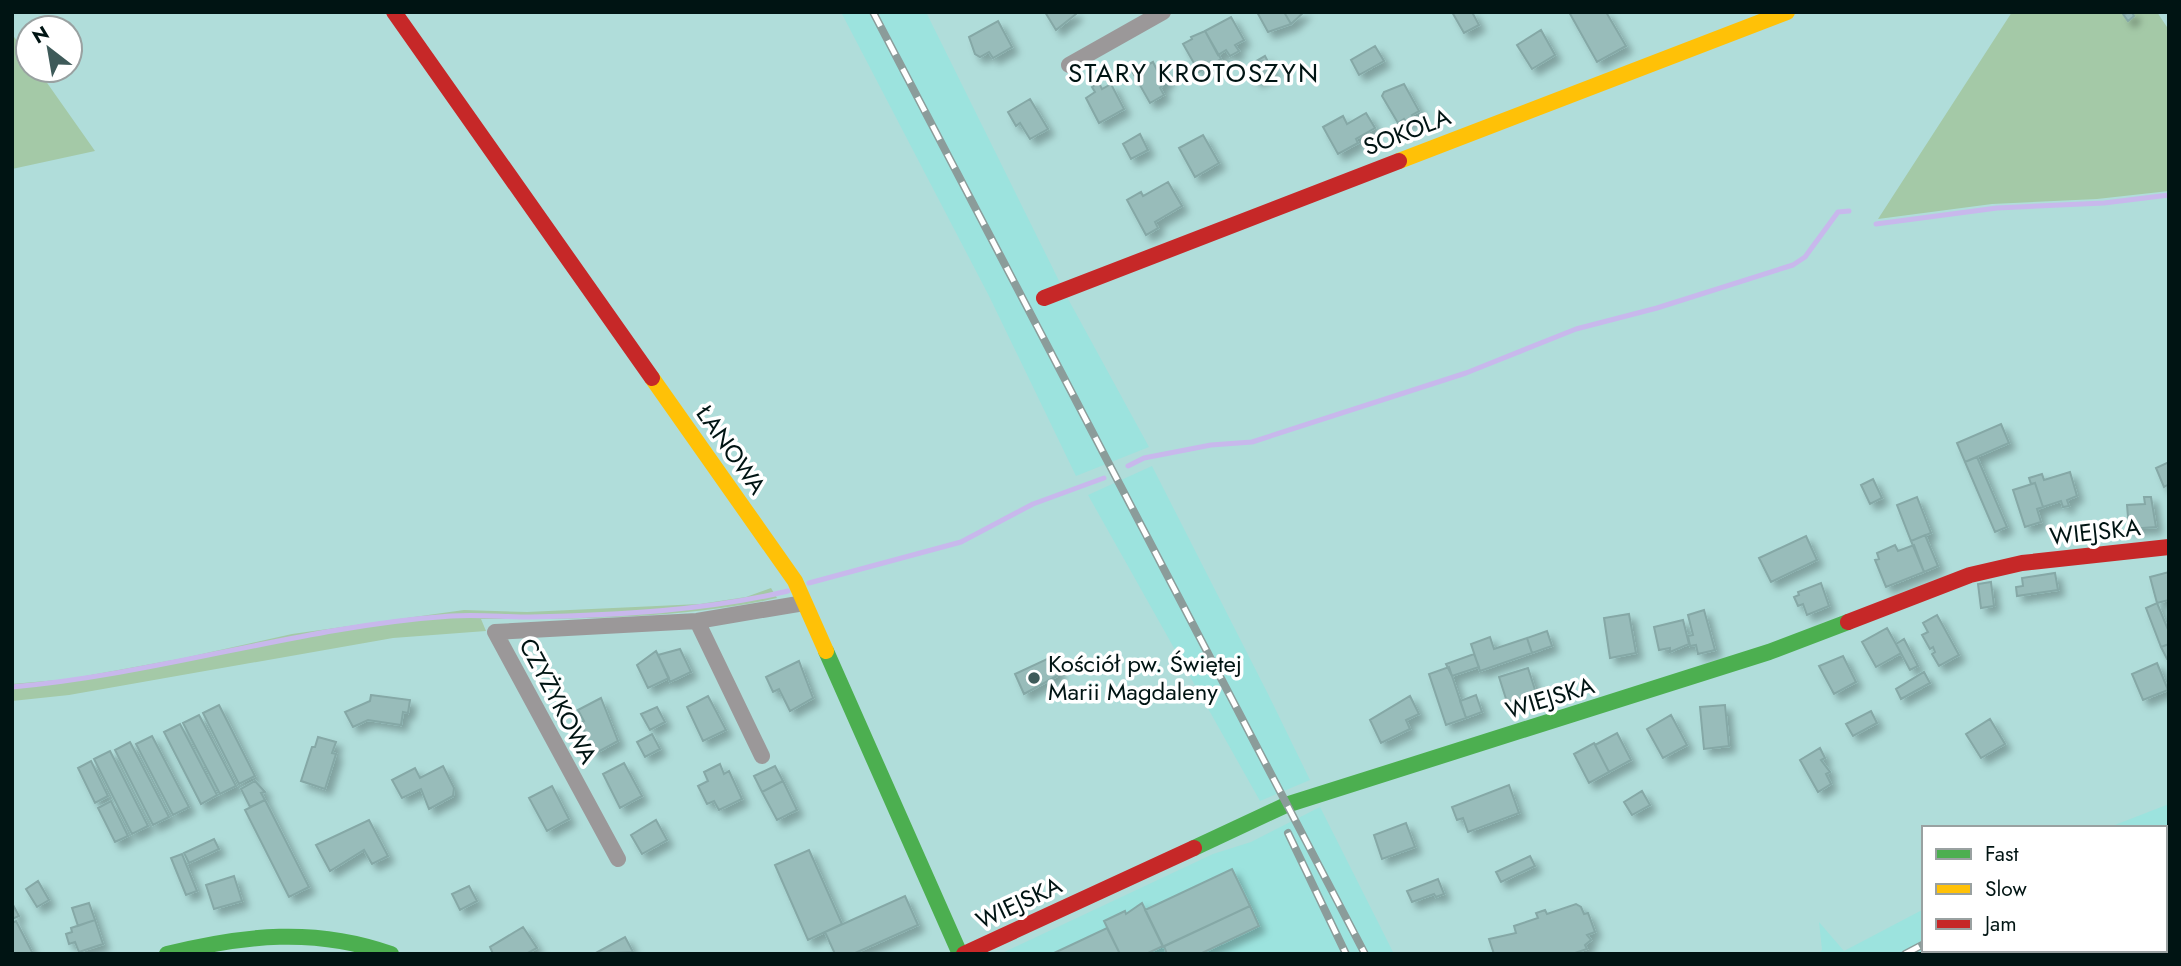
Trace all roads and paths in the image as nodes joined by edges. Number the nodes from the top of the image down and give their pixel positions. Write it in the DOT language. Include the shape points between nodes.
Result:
graph roads {
  1 [pos="394,12"];
  2 [pos="1163,12"];
  3 [pos="1787,12"];
  4 [pos="1069,65"];
  5 [pos="1044,298"];
  6 [pos="2169,547"];
  7 [pos="804,603"];
  8 [pos="697,621"];
  9 [pos="762,756"];
  10 [pos="618,859"];
  11 [pos="167,954"];
  12 [pos="391,954"];
  13 [pos="962,954"];
  1 -- 7 [label="street, ŁANOWA" via="795,581"];
  2 -- 4 [label="street"];
  3 -- 5 [label="street, SOKOLA"];
  6 -- 13 [label="street, WIEJSKA" via="2022,563 1970,575 1769,652 1286,805"];
  7 -- 8 [label="street, CZYŻYKOWA"];
  7 -- 13 [label="street, ŁANOWA"];
  8 -- 9 [label="street"];
  8 -- 10 [label="street, CZYŻYKOWA" via="495,632"];
  11 -- 12 [label="street" via="218,940 278,932 317,934"];
}
